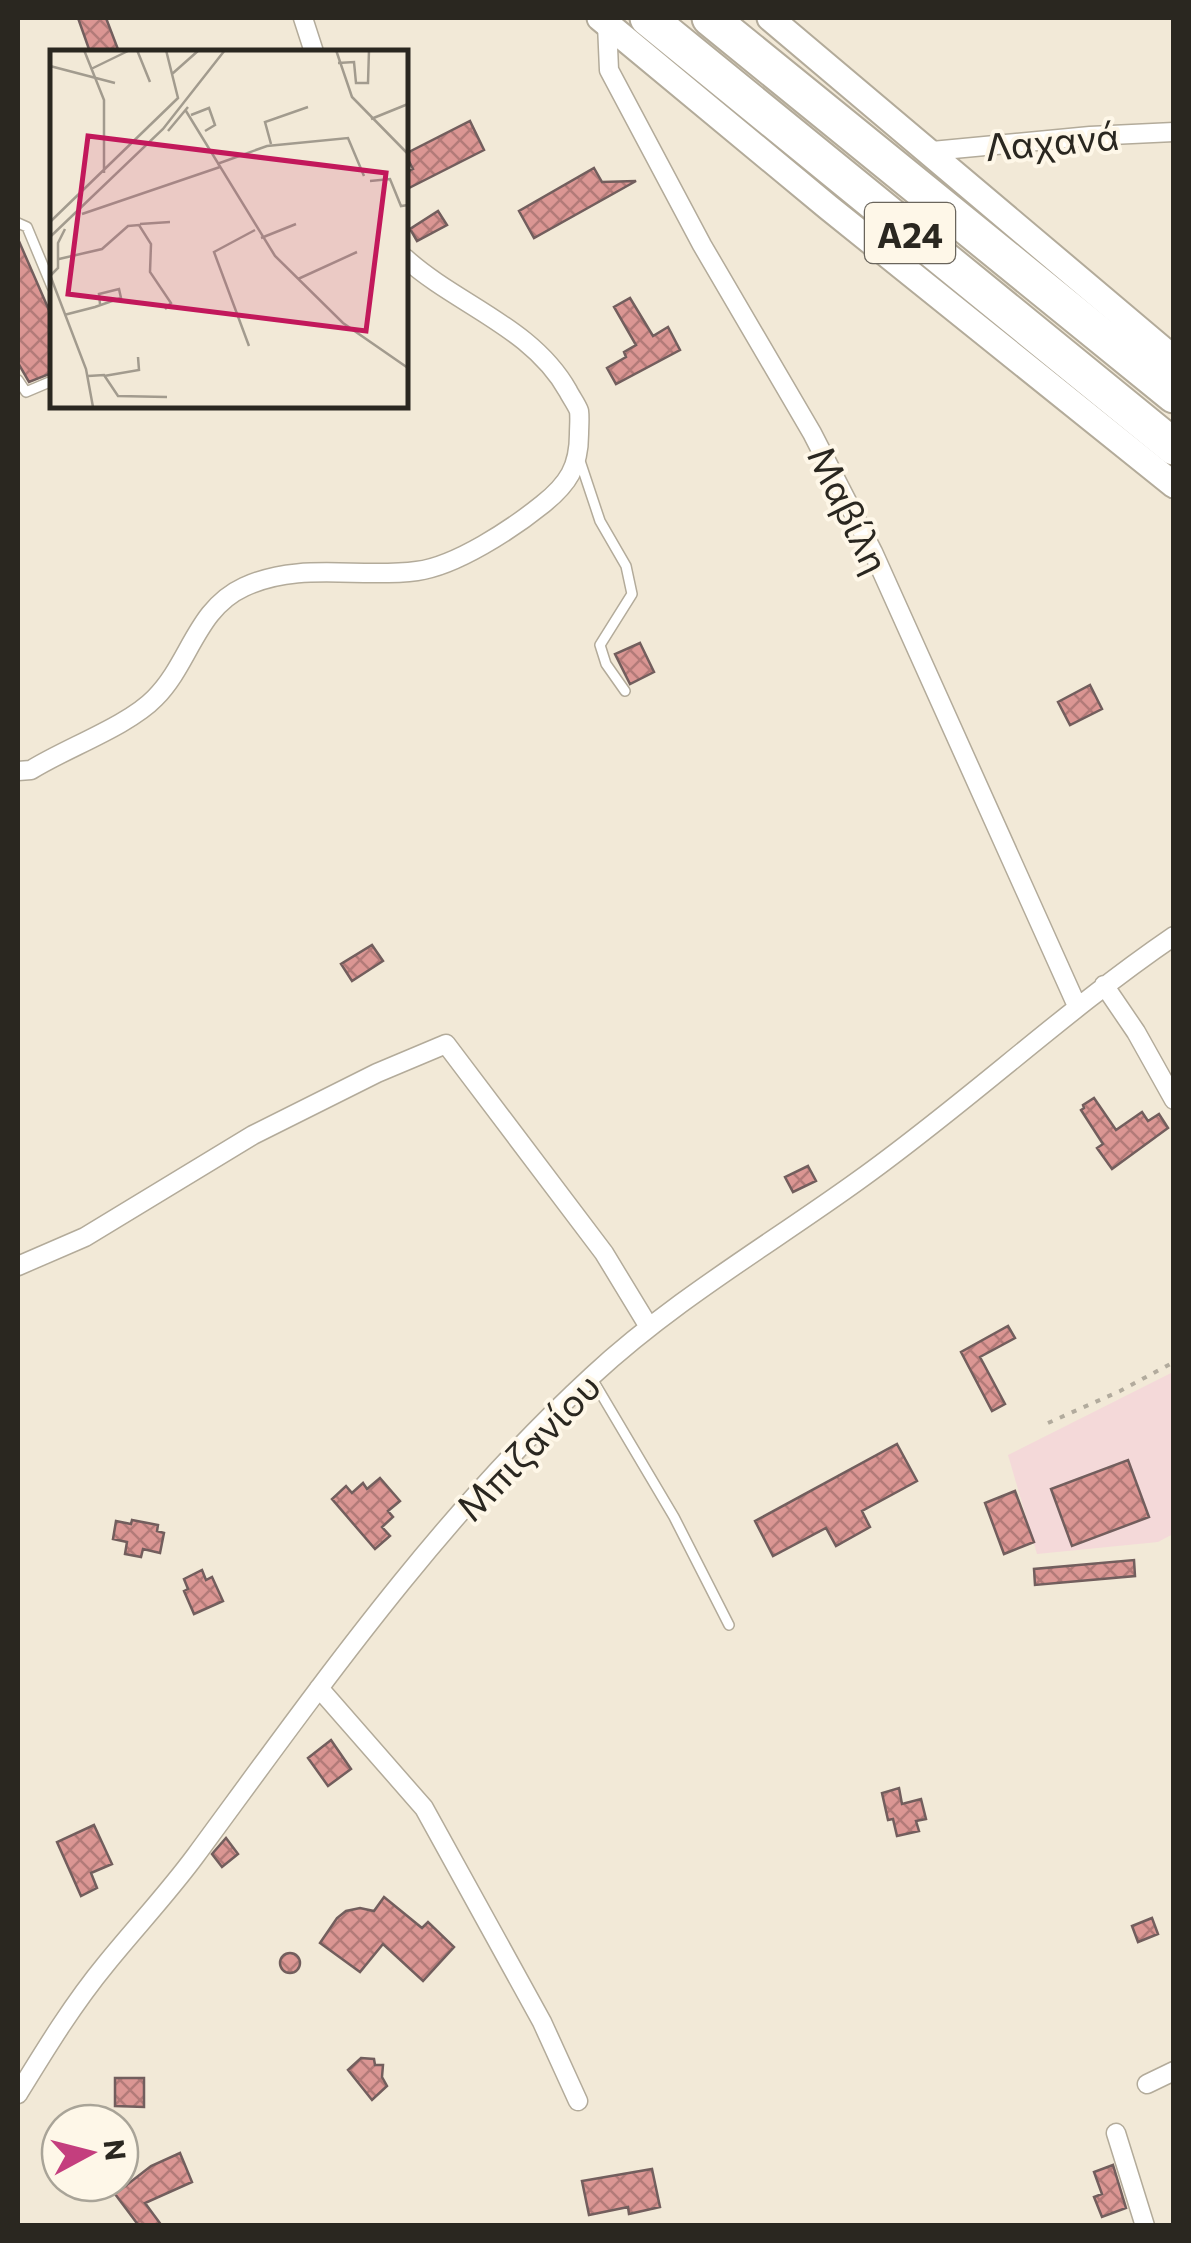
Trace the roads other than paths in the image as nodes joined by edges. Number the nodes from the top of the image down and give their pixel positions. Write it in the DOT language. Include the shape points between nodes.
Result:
graph roads {
  1 [pos="303,18"];
  2 [pos="648,18"];
  3 [pos="710,18"];
  4 [pos="770,18"];
  5 [pos="604,21"];
  6 [pos="313,50"];
  7 [pos="1174,132"];
  8 [pos="932,152"];
  9 [pos="18,223"];
  10 [pos="408,260"];
  11 [pos="50,282"];
  12 [pos="1174,359"];
  13 [pos="18,380"];
  14 [pos="50,382"];
  15 [pos="1174,396"];
  16 [pos="1174,446"];
  17 [pos="579,458"];
  18 [pos="1174,485"];
  19 [pos="624,691"];
  20 [pos="18,771"];
  21 [pos="1174,936"];
  22 [pos="1104,985"];
  23 [pos="1077,1006"];
  24 [pos="1174,1100"];
  25 [pos="18,1266"];
  26 [pos="649,1327"];
  27 [pos="591,1377"];
  28 [pos="729,1624"];
  29 [pos="319,1688"];
  30 [pos="1174,2071"];
  31 [pos="1147,2084"];
  32 [pos="18,2094"];
  33 [pos="578,2101"];
  34 [pos="1116,2132"];
  35 [pos="1145,2226"];
  1 -- 6 [label="street"];
  2 -- 16 [label="highway, Α24"];
  3 -- 15 [label="highway, Α24"];
  4 -- 8 [label="street"];
  5 -- 18 [label="street"];
  5 -- 23 [label="street, Μαβίλη" via="609,70 873,552"];
  7 -- 8 [label="street, Λαχανά"];
  8 -- 12 [label="street"];
  9 -- 11 [label="lane" via="26,227"];
  10 -- 17 [label="street" via="509,329 560,377 579,410"];
  13 -- 14 [label="lane" via="26,392"];
  17 -- 19 [label="lane" via="632,594 600,644"];
  17 -- 20 [label="street" via="560,490 522,521 443,564 405,573 310,571 242,588 214,607 168,683 142,710"];
  21 -- 22 [label="street, Μπιζανίου"];
  22 -- 23 [label="street, Μπιζανίου"];
  22 -- 24 [label="street"];
  23 -- 26 [label="street, Μπιζανίου" via="861,1179"];
  25 -- 26 [label="street" via="85,1237 253,1135 446,1044 604,1253"];
  26 -- 27 [label="street, Μπιζανίου"];
  27 -- 28 [label="lane"];
  27 -- 29 [label="street, Μπιζανίου" via="473,1496"];
  29 -- 32 [label="street, Μπιζανίου" via="103,1967"];
  29 -- 33 [label="street" via="424,1808"];
  30 -- 31 [label="street"];
  34 -- 35 [label="street"];
}
